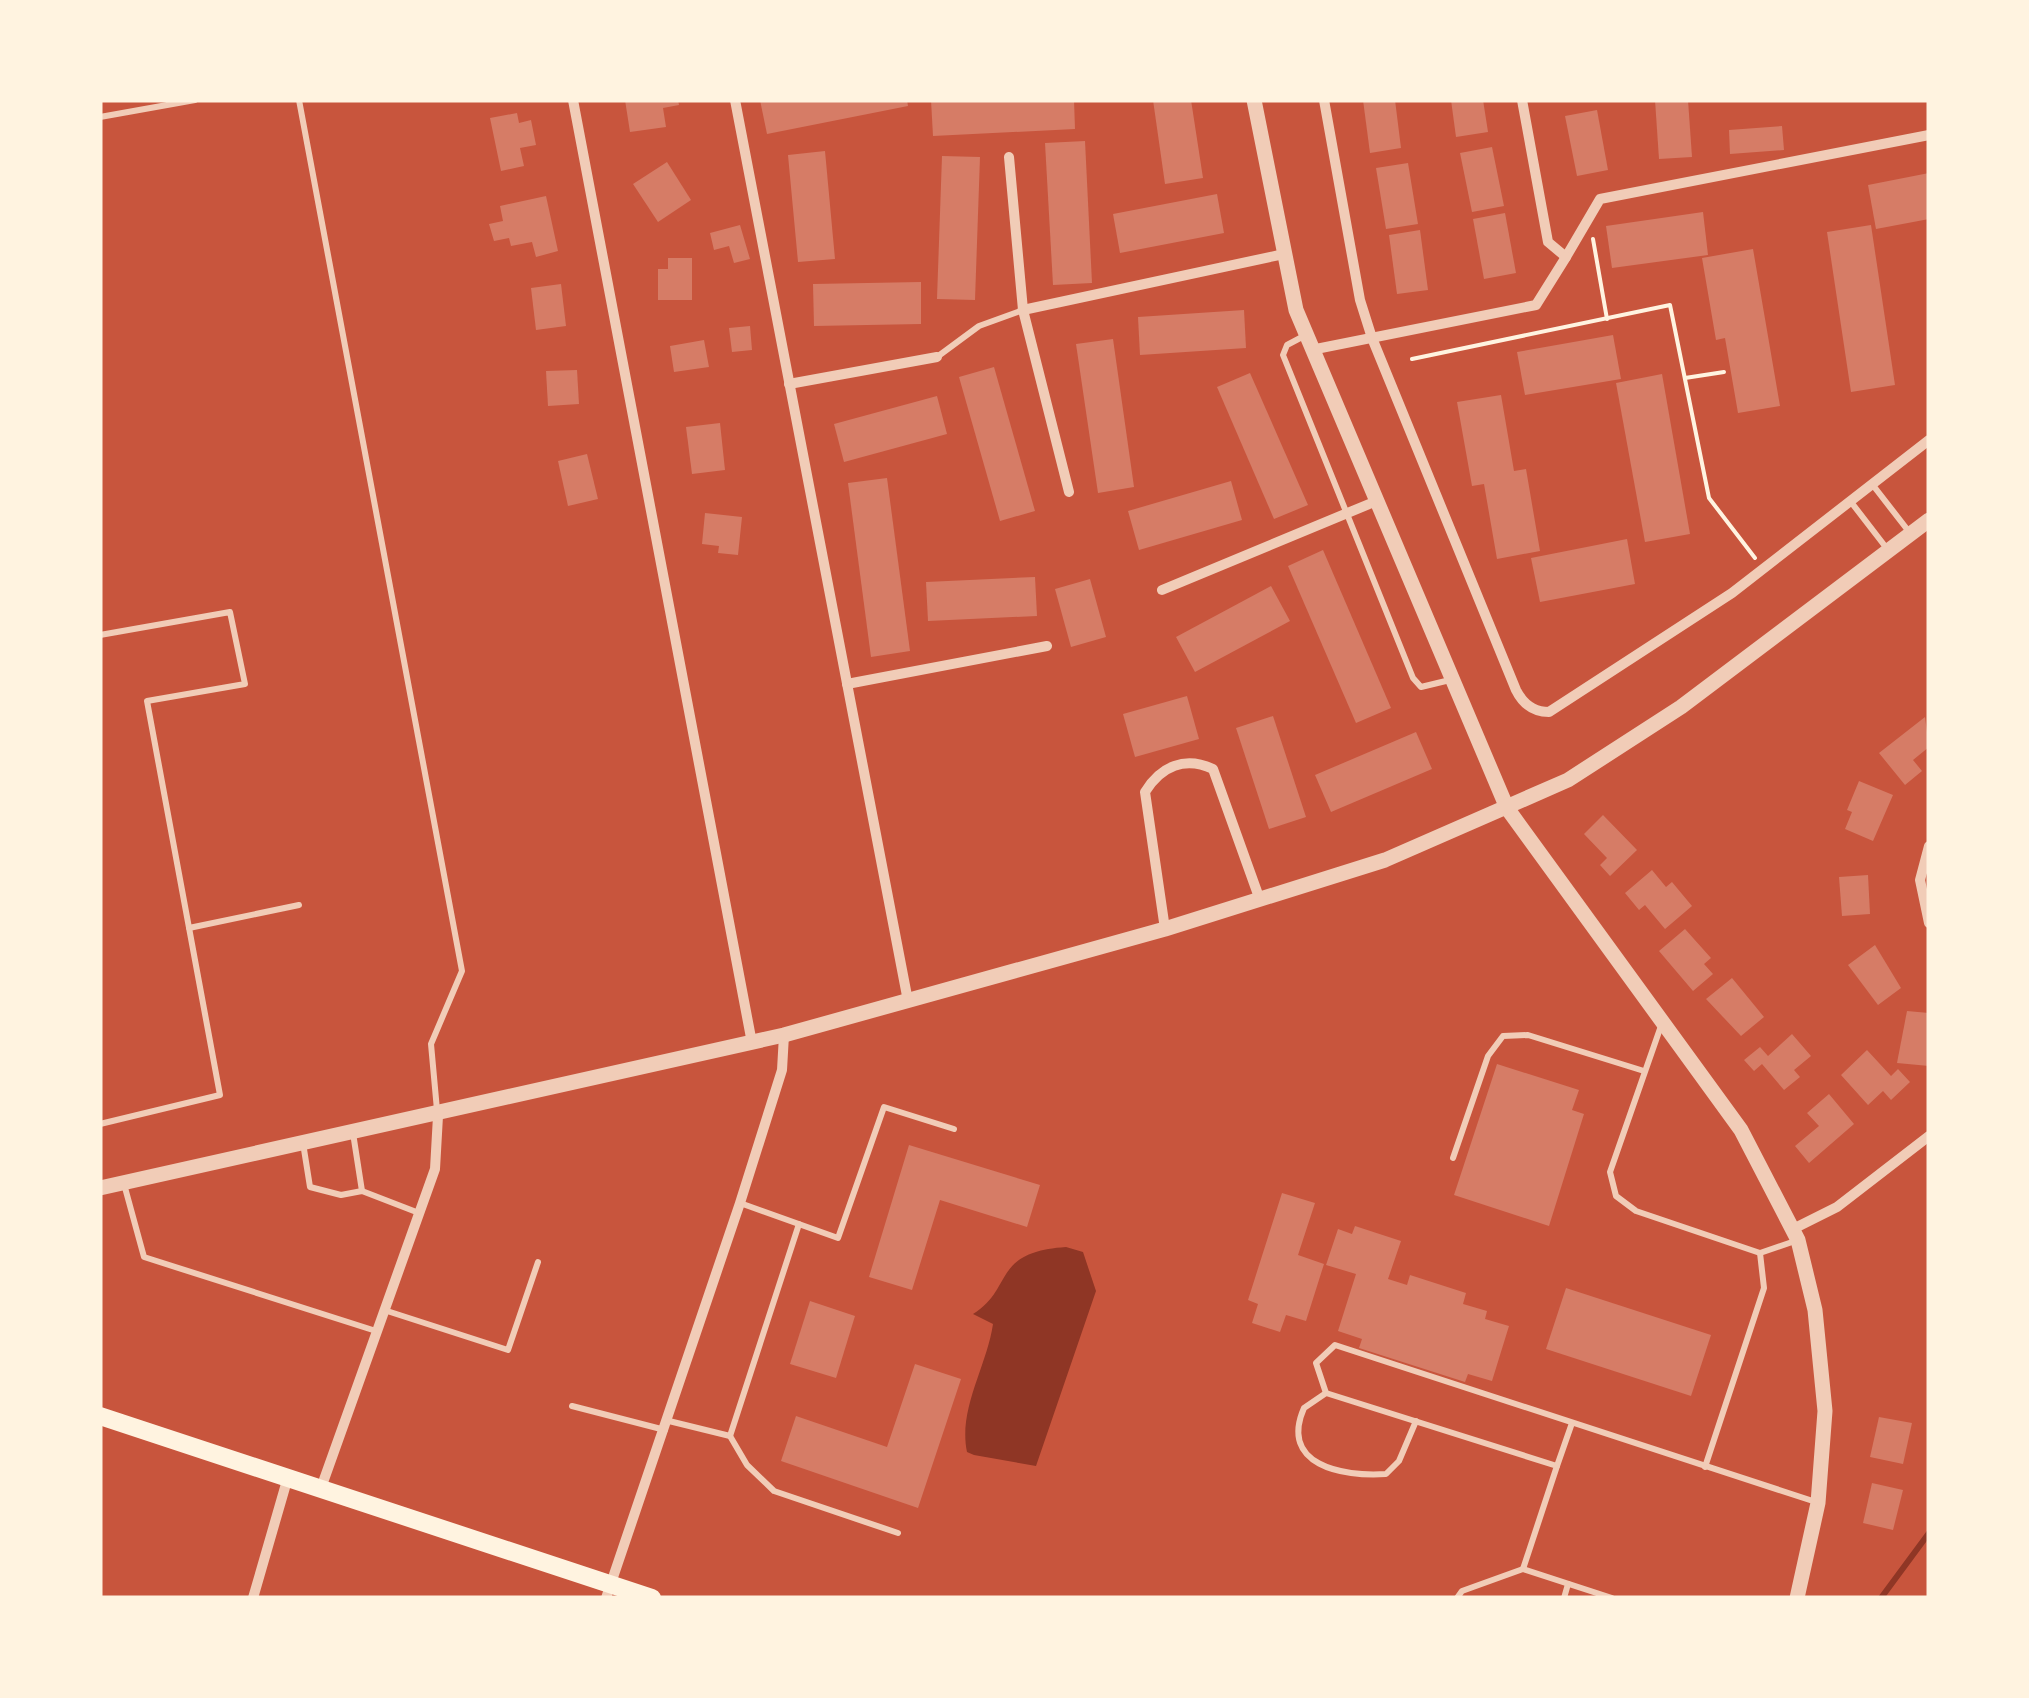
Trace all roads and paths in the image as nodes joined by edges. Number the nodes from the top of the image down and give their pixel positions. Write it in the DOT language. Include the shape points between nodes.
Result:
graph roads {
  1 [pos="195,100"];
  2 [pos="299,100"];
  3 [pos="573,100"];
  4 [pos="735,100"];
  5 [pos="1254,100"];
  6 [pos="1324,100"];
  7 [pos="1522,100"];
  8 [pos="100,118"];
  9 [pos="1929,136"];
  10 [pos="1009,157"];
  11 [pos="1592,235"];
  12 [pos="1284,254"];
  13 [pos="1566,256"];
  14 [pos="1023,310"];
  15 [pos="1607,318"];
  16 [pos="1372,338"];
  17 [pos="1308,343"];
  18 [pos="938,357"];
  19 [pos="1412,359"];
  20 [pos="1724,372"];
  21 [pos="1685,378"];
  22 [pos="789,384"];
  23 [pos="1929,440"];
  24 [pos="1872,484"];
  25 [pos="1069,492"];
  26 [pos="1850,501"];
  27 [pos="1374,502"];
  28 [pos="1348,513"];
  29 [pos="1929,520"];
  30 [pos="1911,534"];
  31 [pos="1888,550"];
  32 [pos="1764,568"];
  33 [pos="1162,590"];
  34 [pos="100,635"];
  35 [pos="1047,646"];
  36 [pos="1450,680"];
  37 [pos="846,684"];
  38 [pos="1507,808"];
  39 [pos="1929,846"];
  40 [pos="1260,900"];
  41 [pos="298,905"];
  42 [pos="1929,923"];
  43 [pos="189,928"];
  44 [pos="1165,929"];
  45 [pos="908,1001"];
  46 [pos="1662,1023"];
  47 [pos="784,1036"];
  48 [pos="752,1043"];
  49 [pos="1644,1071"];
  50 [pos="438,1116"];
  51 [pos="100,1124"];
  52 [pos="954,1129"];
  53 [pos="352,1132"];
  54 [pos="1929,1136"];
  55 [pos="303,1143"];
  56 [pos="1453,1158"];
  57 [pos="124,1183"];
  58 [pos="100,1188"];
  59 [pos="362,1191"];
  60 [pos="740,1203"];
  61 [pos="419,1213"];
  62 [pos="799,1224"];
  63 [pos="1795,1235"];
  64 [pos="1760,1253"];
  65 [pos="538,1262"];
  66 [pos="383,1309"];
  67 [pos="376,1331"];
  68 [pos="1326,1393"];
  69 [pos="572,1406"];
  70 [pos="100,1416"];
  71 [pos="1416,1422"];
  72 [pos="1572,1423"];
  73 [pos="668,1426"];
  74 [pos="730,1436"];
  75 [pos="1557,1466"];
  76 [pos="1705,1466"];
  77 [pos="288,1477"];
  78 [pos="321,1488"];
  79 [pos="1818,1503"];
  80 [pos="898,1532"];
  81 [pos="1523,1569"];
  82 [pos="1568,1584"];
  83 [pos="608,1591"];
  84 [pos="253,1598"];
  85 [pos="652,1598"];
  86 [pos="1457,1598"];
  87 [pos="1564,1598"];
  88 [pos="1612,1598"];
  89 [pos="1796,1598"];
  1 -- 8 [label="lane"];
  2 -- 50 [label="lane" via="462,970 432,1044"];
  3 -- 48 [label="street"];
  4 -- 22 [label="street"];
  5 -- 12 [label="street"];
  6 -- 16 [label="street"];
  7 -- 13 [label="street" via="1548,242"];
  9 -- 13 [label="street" via="1600,199"];
  10 -- 14 [label="street"];
  11 -- 15 [label="path"];
  12 -- 14 [label="street"];
  12 -- 17 [label="street"];
  13 -- 16 [label="street" via="1536,305"];
  14 -- 18 [label="lane" via="979,326"];
  14 -- 25 [label="street"];
  15 -- 19 [label="path"];
  15 -- 21 [label="path" via="1670,306"];
  16 -- 17 [label="street"];
  16 -- 32 [label="street" via="1516,690 1538,712 1605,680"];
  17 -- 27 [label="street"];
  17 -- 28 [label="lane" via="1288,345 1283,355"];
  18 -- 22 [label="street"];
  20 -- 21 [label="path"];
  21 -- 32 [label="path" via="1710,498"];
  22 -- 37 [label="street"];
  23 -- 24 [label="street"];
  24 -- 26 [label="street"];
  24 -- 30 [label="lane"];
  26 -- 31 [label="lane"];
  26 -- 32 [label="street"];
  27 -- 28 [label="street"];
  27 -- 36 [label="street"];
  28 -- 33 [label="street"];
  28 -- 36 [label="lane" via="1414,678 1421,687"];
  29 -- 30 [label="street"];
  30 -- 31 [label="street"];
  31 -- 38 [label="street" via="1680,707 1568,780"];
  34 -- 43 [label="lane" via="230,612 245,684 148,702"];
  35 -- 37 [label="street"];
  36 -- 38 [label="street"];
  37 -- 45 [label="street"];
  38 -- 40 [label="street" via="1386,860"];
  38 -- 46 [label="street"];
  39 -- 42 [label="street" via="1920,880"];
  40 -- 44 [label="street"];
  40 -- 44 [label="street" via="1213,769 1184,762 1155,775 1145,792"];
  41 -- 43 [label="lane"];
  43 -- 51 [label="lane" via="220,1095"];
  44 -- 45 [label="street"];
  45 -- 47 [label="street"];
  46 -- 49 [label="lane"];
  46 -- 63 [label="street" via="1741,1130"];
  47 -- 48 [label="street"];
  47 -- 60 [label="street" via="782,1070"];
  48 -- 50 [label="street"];
  49 -- 56 [label="lane" via="1528,1035 1503,1036 1488,1056"];
  49 -- 64 [label="lane" via="1610,1172 1616,1196 1636,1210"];
  50 -- 53 [label="street"];
  50 -- 61 [label="street" via="435,1169"];
  52 -- 62 [label="lane" via="884,1108 838,1238"];
  53 -- 55 [label="street"];
  53 -- 59 [label="lane"];
  54 -- 63 [label="street"];
  55 -- 57 [label="street"];
  55 -- 59 [label="lane" via="310,1186 341,1196"];
  57 -- 58 [label="street"];
  57 -- 67 [label="lane" via="144,1257"];
  59 -- 61 [label="lane"];
  60 -- 62 [label="lane"];
  60 -- 73 [label="street"];
  61 -- 66 [label="street"];
  62 -- 74 [label="lane"];
  63 -- 64 [label="lane"];
  63 -- 79 [label="street" via="1822,1364"];
  64 -- 76 [label="lane" via="1764,1288"];
  65 -- 66 [label="lane" via="508,1350"];
  66 -- 67 [label="street"];
  67 -- 78 [label="street"];
  68 -- 71 [label="lane"];
  68 -- 71 [label="lane" via="1304,1408 1298,1438 1321,1468 1386,1474"];
  68 -- 72 [label="lane" via="1316,1362 1336,1346"];
  69 -- 73 [label="lane"];
  70 -- 77 [label="main road"];
  71 -- 75 [label="lane"];
  72 -- 75 [label="lane"];
  72 -- 76 [label="lane"];
  73 -- 74 [label="lane"];
  73 -- 83 [label="street"];
  74 -- 80 [label="lane" via="774,1491"];
  75 -- 81 [label="lane"];
  76 -- 79 [label="lane"];
  77 -- 78 [label="main road"];
  77 -- 84 [label="street"];
  78 -- 83 [label="main road"];
  79 -- 89 [label="street"];
  81 -- 82 [label="lane"];
  81 -- 86 [label="lane"];
  82 -- 87 [label="lane"];
  82 -- 88 [label="lane"];
  83 -- 85 [label="main road"];
}
